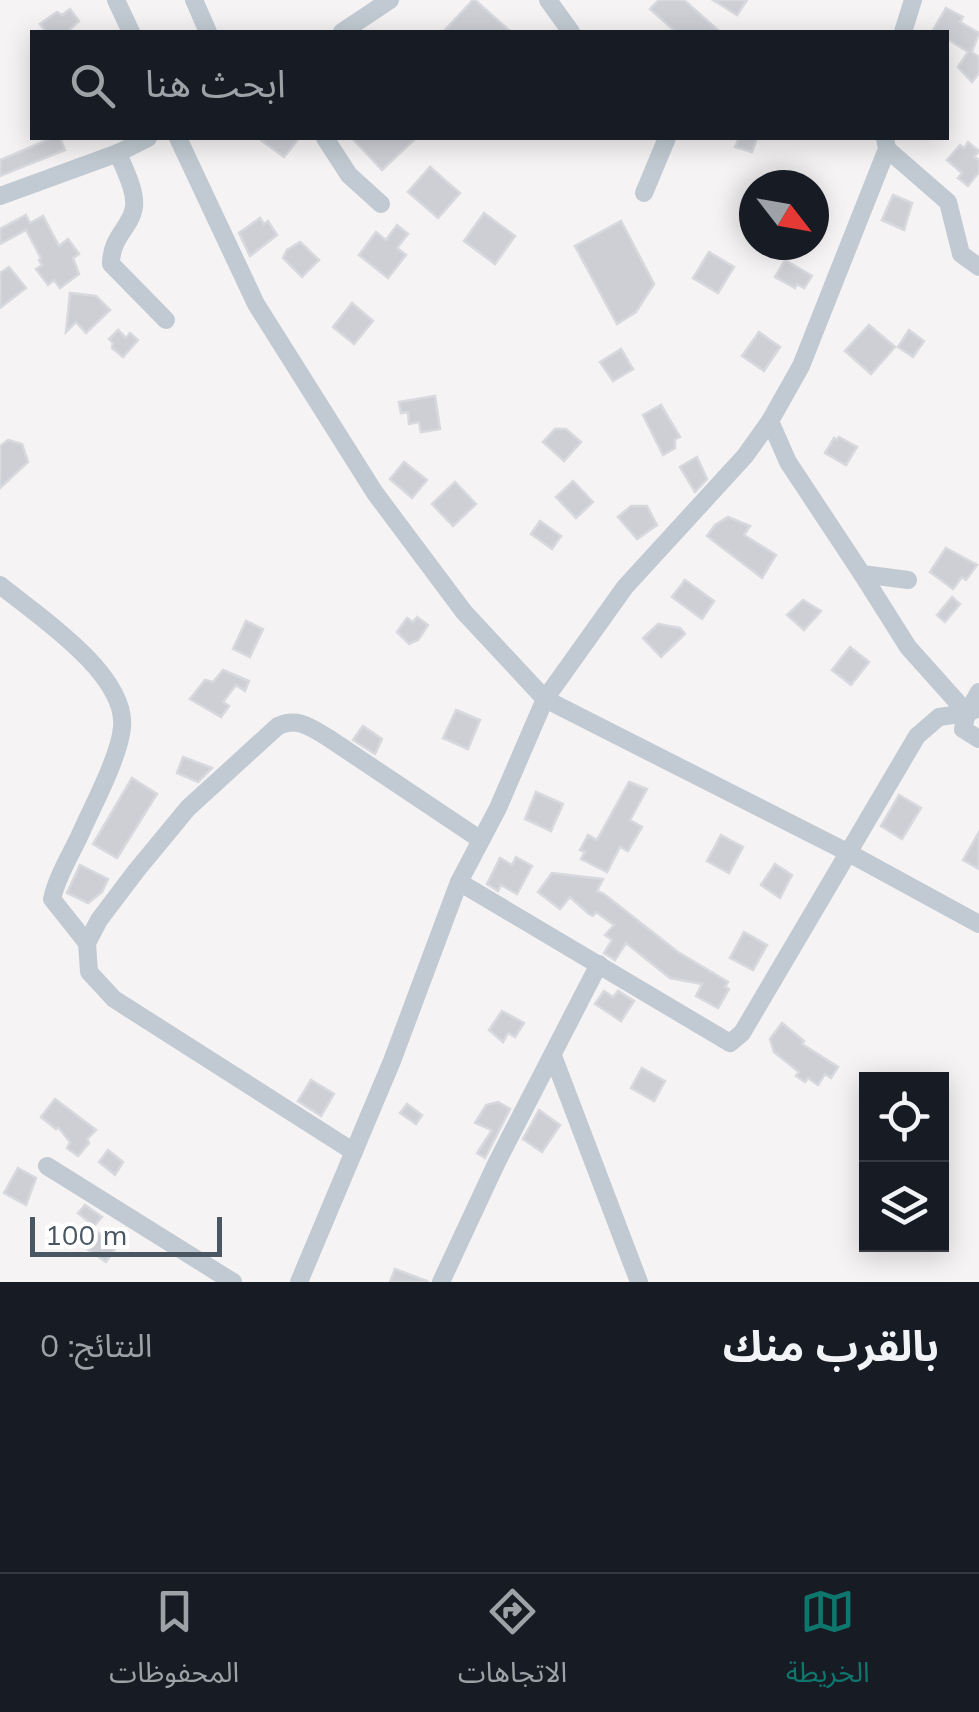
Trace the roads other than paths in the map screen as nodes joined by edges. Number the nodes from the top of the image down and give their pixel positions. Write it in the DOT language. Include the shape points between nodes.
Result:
graph roads {
  1 [pos="116,0"];
  2 [pos="194,0"];
  3 [pos="390,0"];
  4 [pos="548,0"];
  5 [pos="913,0"];
  6 [pos="130,30"];
  7 [pos="207,30"];
  8 [pos="345,30"];
  9 [pos="570,30"];
  10 [pos="904,30"];
  11 [pos="144,140"];
  12 [pos="179,140"];
  13 [pos="326,140"];
  14 [pos="666,140"];
  15 [pos="886,143"];
  16 [pos="118,153"];
  17 [pos="644,193"];
  18 [pos="0,196"];
  19 [pos="381,204"];
  20 [pos="979,267"];
  21 [pos="166,320"];
  22 [pos="770,421"];
  23 [pos="862,574"];
  24 [pos="908,580"];
  25 [pos="0,586"];
  26 [pos="979,692"];
  27 [pos="545,699"];
  28 [pos="973,710"];
  29 [pos="979,739"];
  30 [pos="481,840"];
  31 [pos="847,852"];
  32 [pos="459,882"];
  33 [pos="979,924"];
  34 [pos="87,943"];
  35 [pos="599,964"];
  36 [pos="553,1056"];
  37 [pos="354,1152"];
  38 [pos="47,1166"];
  39 [pos="233,1282"];
  40 [pos="299,1282"];
  41 [pos="441,1282"];
  42 [pos="639,1282"];
  1 -- 6 [label="street"];
  2 -- 7 [label="street"];
  3 -- 8 [label="street"];
  4 -- 9 [label="street"];
  5 -- 10 [label="street"];
  11 -- 16 [label="street"];
  12 -- 27 [label="street" via="256,304 374,493 464,612"];
  13 -- 19 [label="street"];
  14 -- 17 [label="street"];
  15 -- 20 [label="street" via="948,202 961,254"];
  15 -- 22 [label="street" via="801,366"];
  16 -- 18 [label="street"];
  16 -- 21 [label="street" via="134,210 111,249 110,264"];
  22 -- 23 [label="street" via="788,462"];
  22 -- 27 [label="street" via="625,586"];
  23 -- 24 [label="street"];
  23 -- 28 [label="street" via="908,647"];
  25 -- 34 [label="street" via="85,652 116,697 123,726 52,898"];
  26 -- 28 [label="street"];
  27 -- 30 [label="street"];
  27 -- 31 [label="street"];
  28 -- 29 [label="street" via="964,729"];
  28 -- 31 [label="street" via="939,718 918,736"];
  30 -- 32 [label="street"];
  30 -- 34 [label="street" via="306,724 287,722 188,808"];
  31 -- 33 [label="street"];
  31 -- 35 [label="street" via="734,1042"];
  32 -- 35 [label="street"];
  32 -- 37 [label="street"];
  34 -- 37 [label="street" via="89,972 114,998"];
  35 -- 36 [label="street"];
  36 -- 41 [label="street"];
  36 -- 42 [label="street"];
  37 -- 40 [label="street"];
  38 -- 39 [label="street"];
}
